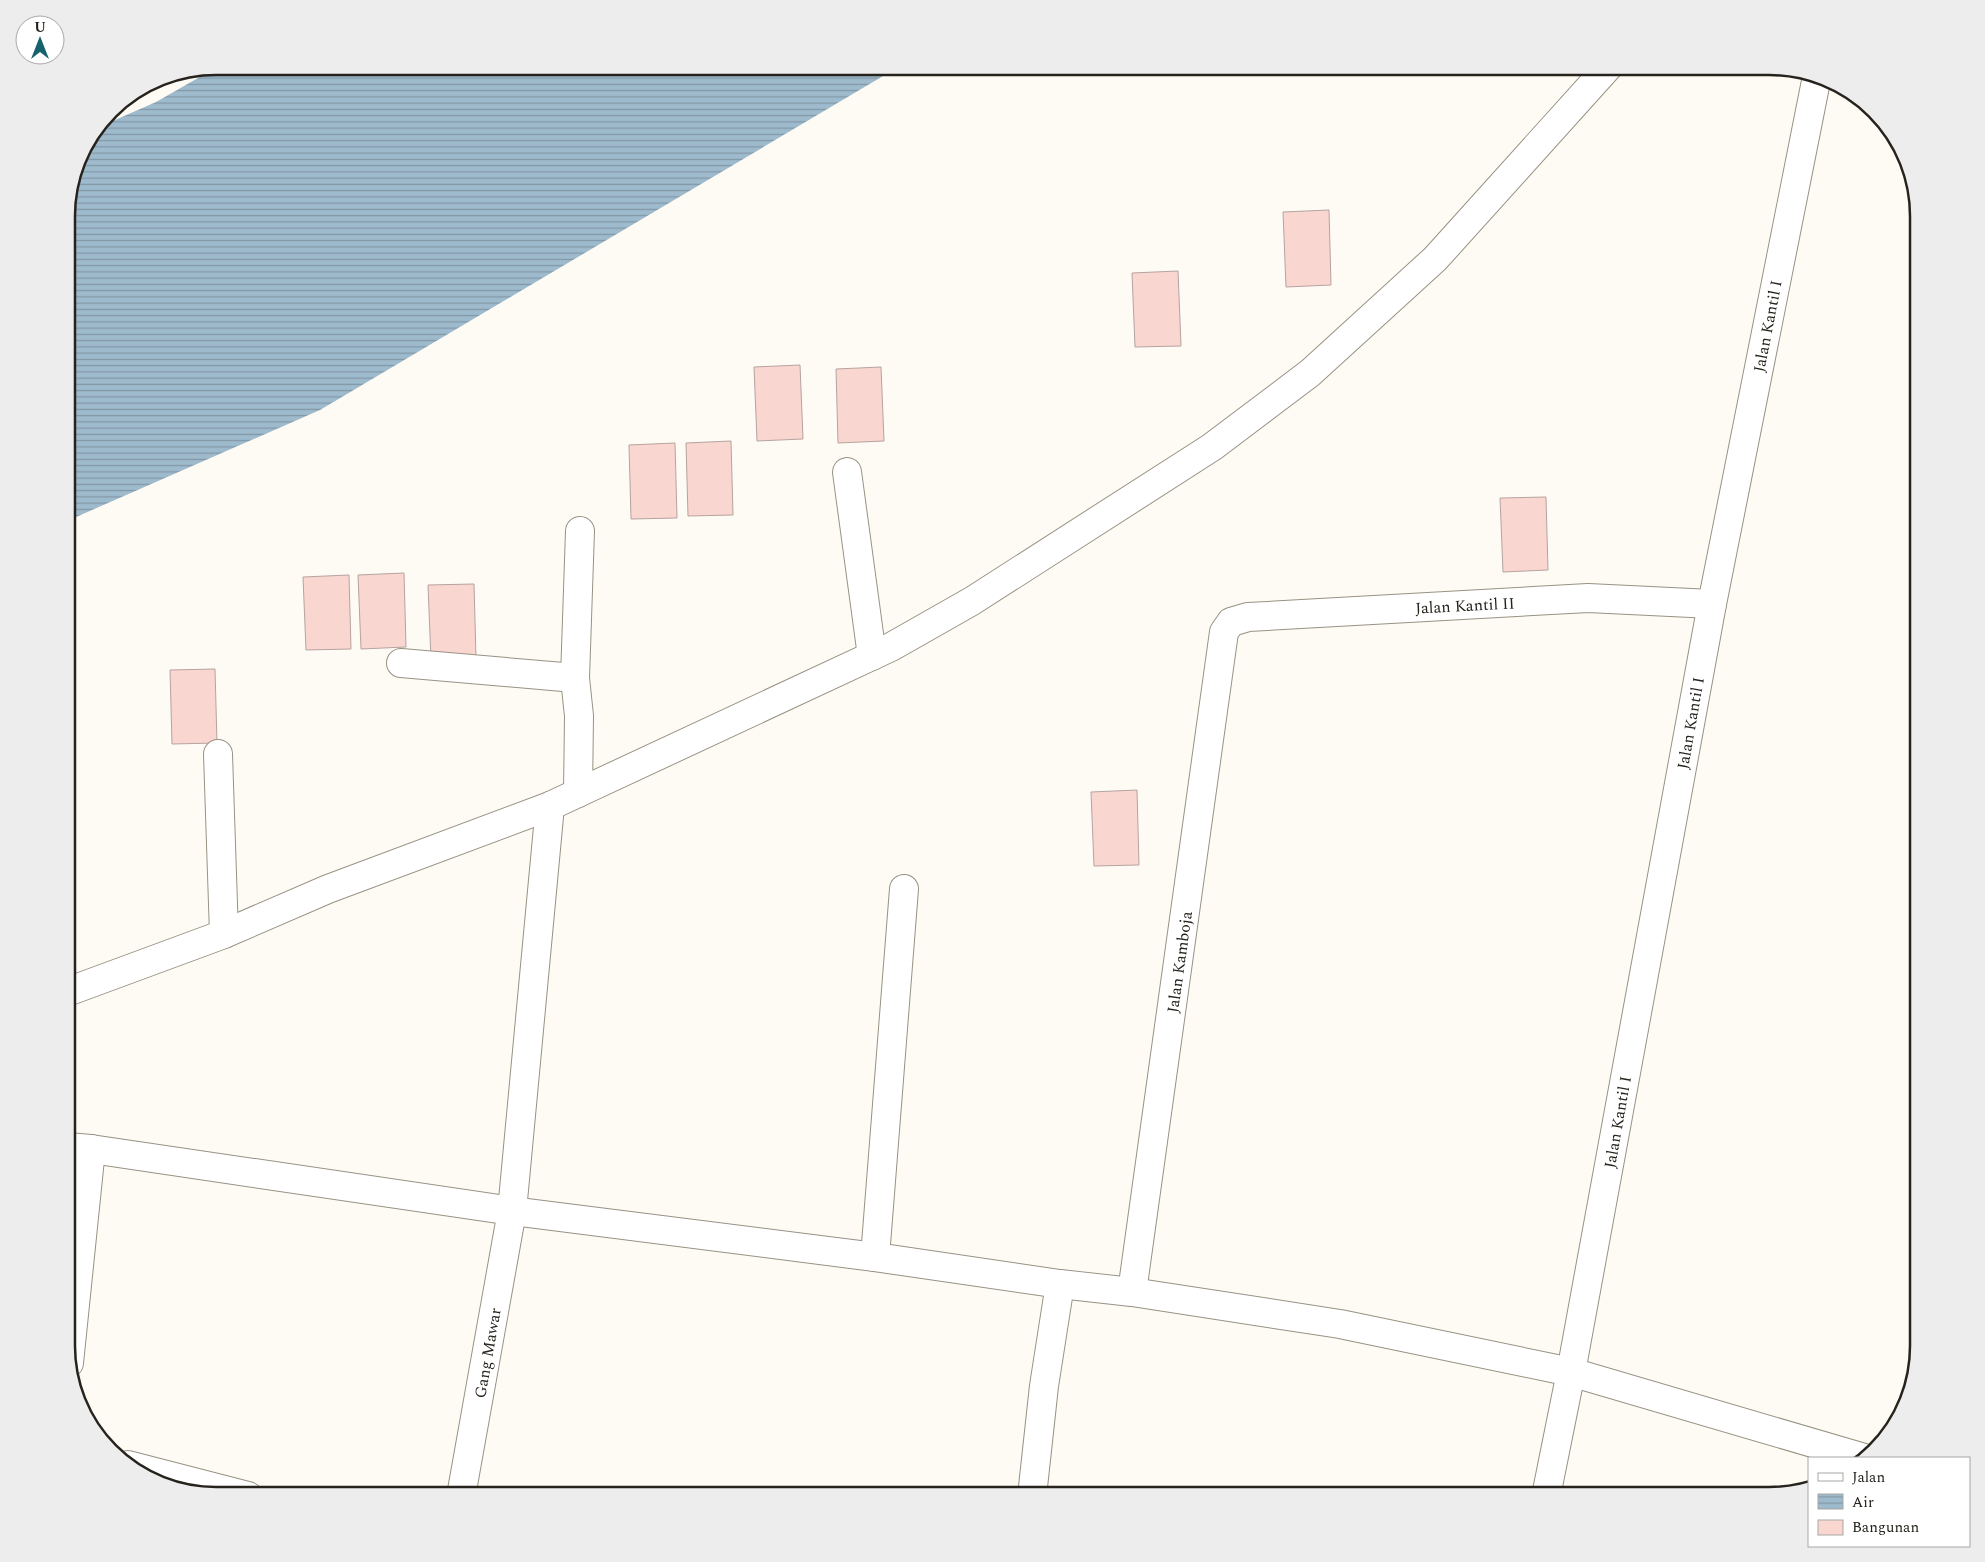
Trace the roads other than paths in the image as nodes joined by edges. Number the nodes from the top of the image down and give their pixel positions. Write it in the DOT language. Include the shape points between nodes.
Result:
graph roads {
  1 [pos="1601,75"];
  2 [pos="1816,83"];
  3 [pos="848,472"];
  4 [pos="580,530"];
  5 [pos="1712,604"];
  6 [pos="1224,632"];
  7 [pos="872,656"];
  8 [pos="401,663"];
  9 [pos="575,678"];
  10 [pos="218,754"];
  11 [pos="578,794"];
  12 [pos="550,806"];
  13 [pos="904,889"];
  14 [pos="224,934"];
  15 [pos="75,989"];
  16 [pos="79,1148"];
  17 [pos="512,1211"];
  18 [pos="75,1234"];
  19 [pos="875,1257"];
  20 [pos="1060,1284"];
  21 [pos="1132,1292"];
  22 [pos="1571,1372"];
  23 [pos="1857,1456"];
  24 [pos="153,1471"];
  25 [pos="212,1487"];
  26 [pos="464,1487"];
  27 [pos="1033,1487"];
  28 [pos="1548,1487"];
  1 -- 7 [label="street" via="1435,259 1310,373 1212,447 1056,548 972,601"];
  2 -- 5 [label="street, Jalan Kantil I"];
  3 -- 7 [label="street"];
  4 -- 9 [label="street"];
  5 -- 6 [label="street, Jalan Kantil II" via="1588,598 1248,616 1231,622"];
  5 -- 22 [label="street, Jalan Kantil I"];
  6 -- 21 [label="street, Jalan Kamboja"];
  7 -- 11 [label="street"];
  8 -- 9 [label="street"];
  9 -- 11 [label="street" via="579,716"];
  10 -- 14 [label="street"];
  11 -- 12 [label="street"];
  12 -- 14 [label="street" via="328,889"];
  12 -- 17 [label="street, Gang Mawar"];
  13 -- 19 [label="street"];
  14 -- 15 [label="street"];
  16 -- 17 [label="street"];
  16 -- 18 [label="street"];
  17 -- 19 [label="street"];
  17 -- 26 [label="street, Gang Mawar"];
  19 -- 20 [label="street"];
  20 -- 21 [label="street"];
  20 -- 27 [label="street"];
  21 -- 22 [label="street" via="1340,1324"];
  22 -- 23 [label="street"];
  22 -- 28 [label="street, Jalan Kantil I"];
  24 -- 25 [label="street"];
}
